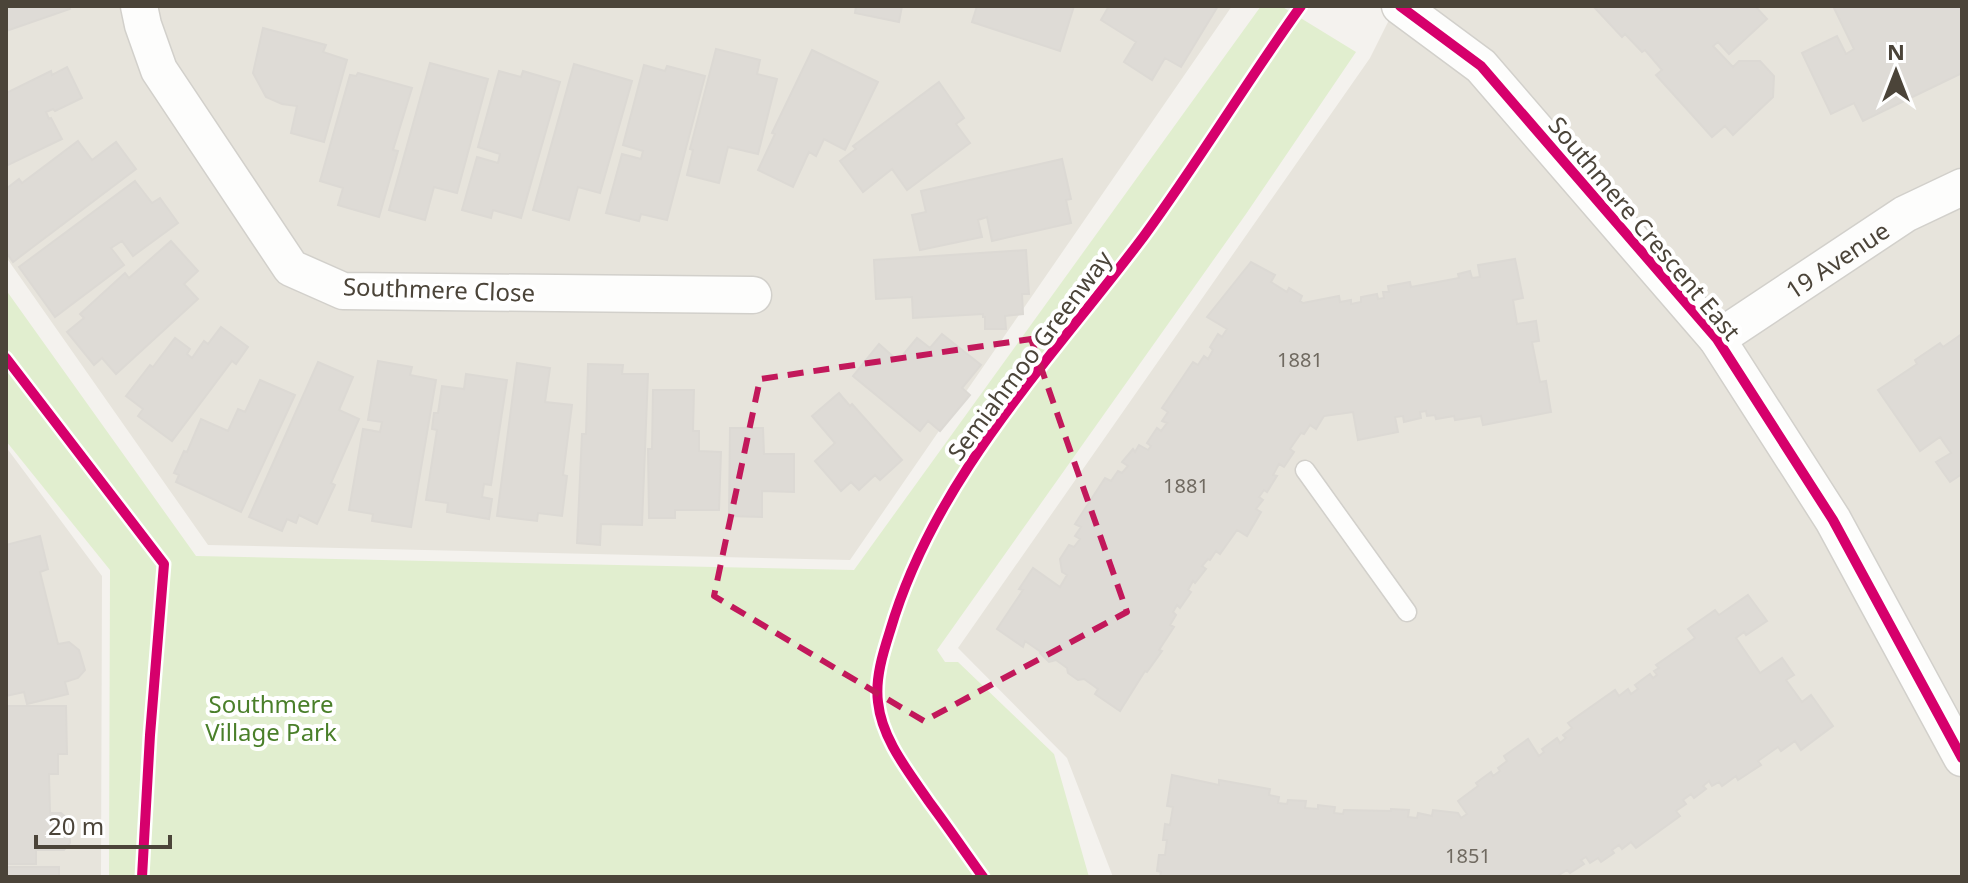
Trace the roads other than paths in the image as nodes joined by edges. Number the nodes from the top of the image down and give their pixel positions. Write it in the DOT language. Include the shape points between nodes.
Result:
graph roads {
  1 [pos="139,6"];
  2 [pos="1400,6"];
  3 [pos="1962,187"];
  4 [pos="753,295"];
  5 [pos="1717,339"];
  6 [pos="1305,470"];
  7 [pos="1407,612"];
  8 [pos="1962,758"];
  1 -- 4 [label="street, Southmere Close" via="159,70 291,268 343,291"];
  2 -- 5 [label="street, Southmere Crescent East" via="1481,66"];
  3 -- 5 [label="street, 19 Avenue" via="1905,214"];
  5 -- 8 [label="street, Southmere Crescent East" via="1833,520"];
  6 -- 7 [label="lane"];
}
